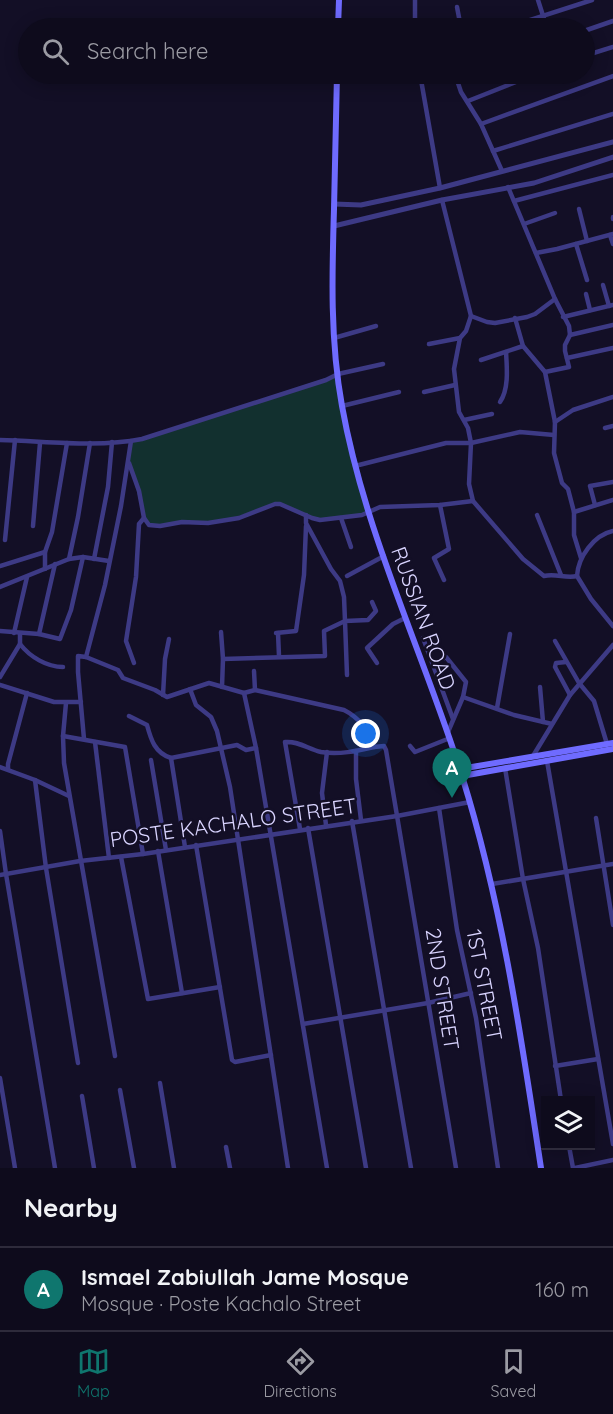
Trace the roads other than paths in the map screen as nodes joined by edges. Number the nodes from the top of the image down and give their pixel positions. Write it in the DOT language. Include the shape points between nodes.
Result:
graph roads {
  1 [pos="339,0"];
  2 [pos="415,0"];
  3 [pos="538,0"];
  4 [pos="592,0"];
  5 [pos="457,7"];
  6 [pos="542,16"];
  7 [pos="338,18"];
  8 [pos="415,18"];
  9 [pos="459,18"];
  10 [pos="536,18"];
  11 [pos="613,21"];
  12 [pos="595,27"];
  13 [pos="613,46"];
  14 [pos="595,52"];
  15 [pos="613,76"];
  16 [pos="595,83"];
  17 [pos="336,84"];
  18 [pos="422,84"];
  19 [pos="459,84"];
  20 [pos="510,84"];
  21 [pos="591,84"];
  22 [pos="468,100"];
  23 [pos="613,114"];
  24 [pos="481,124"];
  25 [pos="613,142"];
  26 [pos="493,151"];
  27 [pos="613,157"];
  28 [pos="502,171"];
  29 [pos="613,175"];
  30 [pos="508,187"];
  31 [pos="440,188"];
  32 [pos="442,200"];
  33 [pos="514,201"];
  34 [pos="334,204"];
  35 [pos="579,209"];
  36 [pos="555,213"];
  37 [pos="524,224"];
  38 [pos="334,226"];
  39 [pos="612,234"];
  40 [pos="587,241"];
  41 [pos="576,244"];
  42 [pos="613,244"];
  43 [pos="536,253"];
  44 [pos="587,280"];
  45 [pos="603,285"];
  46 [pos="586,294"];
  47 [pos="555,299"];
  48 [pos="611,305"];
  49 [pos="590,310"];
  50 [pos="471,316"];
  51 [pos="563,317"];
  52 [pos="515,318"];
  53 [pos="613,325"];
  54 [pos="376,326"];
  55 [pos="570,335"];
  56 [pos="334,338"];
  57 [pos="460,338"];
  58 [pos="429,344"];
  59 [pos="523,346"];
  60 [pos="613,348"];
  61 [pos="506,352"];
  62 [pos="567,358"];
  63 [pos="481,360"];
  64 [pos="383,364"];
  65 [pos="545,372"];
  66 [pos="338,374"];
  67 [pos="455,385"];
  68 [pos="399,392"];
  69 [pos="424,392"];
  70 [pos="613,397"];
  71 [pos="500,402"];
  72 [pos="342,406"];
  73 [pos="492,414"];
  74 [pos="464,420"];
  75 [pos="555,423"];
  76 [pos="613,426"];
  77 [pos="605,428"];
  78 [pos="554,435"];
  79 [pos="0,440"];
  80 [pos="15,440"];
  81 [pos="131,441"];
  82 [pos="112,442"];
  83 [pos="40,443"];
  84 [pos="67,443"];
  85 [pos="90,443"];
  86 [pos="471,443"];
  87 [pos="129,463"];
  88 [pos="355,466"];
  89 [pos="613,482"];
  90 [pos="613,500"];
  91 [pos="472,501"];
  92 [pos="440,505"];
  93 [pos="596,505"];
  94 [pos="574,512"];
  95 [pos="370,513"];
  96 [pos="306,515"];
  97 [pos="537,515"];
  98 [pos="144,518"];
  99 [pos="341,518"];
  100 [pos="306,524"];
  101 [pos="33,526"];
  102 [pos="613,531"];
  103 [pos="5,540"];
  104 [pos="351,548"];
  105 [pos="45,552"];
  106 [pos="384,556"];
  107 [pos="83,557"];
  108 [pos="581,558"];
  109 [pos="69,559"];
  110 [pos="94,559"];
  111 [pos="109,561"];
  112 [pos="55,564"];
  113 [pos="0,566"];
  114 [pos="45,569"];
  115 [pos="561,575"];
  116 [pos="347,576"];
  117 [pos="578,576"];
  118 [pos="27,577"];
  119 [pos="444,580"];
  120 [pos="0,587"];
  121 [pos="372,602"];
  122 [pos="405,618"];
  123 [pos="345,621"];
  124 [pos="613,626"];
  125 [pos="0,631"];
  126 [pos="221,632"];
  127 [pos="14,633"];
  128 [pos="510,633"];
  129 [pos="20,634"];
  130 [pos="39,634"];
  131 [pos="423,638"];
  132 [pos="169,639"];
  133 [pos="555,641"];
  134 [pos="20,644"];
  135 [pos="613,645"];
  136 [pos="279,656"];
  137 [pos="86,657"];
  138 [pos="223,659"];
  139 [pos="566,662"];
  140 [pos="134,663"];
  141 [pos="377,663"];
  142 [pos="434,664"];
  143 [pos="63,667"];
  144 [pos="254,671"];
  145 [pos="347,675"];
  146 [pos="0,677"];
  147 [pos="579,683"];
  148 [pos="0,685"];
  149 [pos="222,687"];
  150 [pos="540,687"];
  151 [pos="189,689"];
  152 [pos="255,690"];
  153 [pos="27,693"];
  154 [pos="244,693"];
  155 [pos="163,694"];
  156 [pos="570,695"];
  157 [pos="463,697"];
  158 [pos="81,702"];
  159 [pos="66,703"];
  160 [pos="497,708"];
  161 [pos="129,716"];
  162 [pos="453,719"];
  163 [pos="543,722"];
  164 [pos="552,724"];
  165 [pos="613,731"];
  166 [pos="449,735"];
  167 [pos="605,735"];
  168 [pos="63,736"];
  169 [pos="84,738"];
  170 [pos="95,742"];
  171 [pos="610,743"];
  172 [pos="411,746"];
  173 [pos="374,747"];
  174 [pos="222,748"];
  175 [pos="256,748"];
  176 [pos="613,749"];
  177 [pos="356,751"];
  178 [pos="327,752"];
  179 [pos="533,756"];
  180 [pos="171,758"];
  181 [pos="151,760"];
  182 [pos="547,761"];
  183 [pos="0,767"];
  184 [pos="505,768"];
  185 [pos="8,769"];
  186 [pos="461,773"];
  187 [pos="35,780"];
  188 [pos="70,796"];
  189 [pos="470,802"];
  190 [pos="439,808"];
  191 [pos="397,816"];
  192 [pos="596,818"];
  193 [pos="362,820"];
  194 [pos="352,821"];
  195 [pos="327,825"];
  196 [pos="308,828"];
  197 [pos="300,830"];
  198 [pos="0,831"];
  199 [pos="270,834"];
  200 [pos="237,839"];
  201 [pos="196,845"];
  202 [pos="185,847"];
  203 [pos="166,850"];
  204 [pos="158,851"];
  205 [pos="143,854"];
  206 [pos="121,857"];
  207 [pos="109,858"];
  208 [pos="80,861"];
  209 [pos="613,864"];
  210 [pos="603,866"];
  211 [pos="46,868"];
  212 [pos="566,872"];
  213 [pos="3,875"];
  214 [pos="524,879"];
  215 [pos="492,884"];
  216 [pos="613,926"];
  217 [pos="220,987"];
  218 [pos="182,993"];
  219 [pos="471,993"];
  220 [pos="428,1003"];
  221 [pos="384,1011"];
  222 [pos="341,1018"];
  223 [pos="303,1024"];
  224 [pos="270,1055"];
  225 [pos="115,1056"];
  226 [pos="598,1059"];
  227 [pos="78,1063"];
  228 [pos="555,1066"];
  229 [pos="0,1078"];
  230 [pos="160,1083"];
  231 [pos="120,1090"];
  232 [pos="82,1096"];
  233 [pos="560,1096"];
  234 [pos="2,1109"];
  235 [pos="613,1144"];
  236 [pos="226,1147"];
  237 [pos="570,1150"];
  238 [pos="613,1160"];
  239 [pos="15,1168"];
  240 [pos="56,1168"];
  241 [pos="94,1168"];
  242 [pos="134,1168"];
  243 [pos="174,1168"];
  244 [pos="230,1168"];
  245 [pos="288,1168"];
  246 [pos="327,1168"];
  247 [pos="366,1168"];
  248 [pos="411,1168"];
  249 [pos="456,1168"];
  250 [pos="498,1168"];
  251 [pos="541,1168"];
  252 [pos="574,1168"];
  1 -- 7 [label="main road"];
  2 -- 8 [label="street"];
  3 -- 6 [label="street"];
  4 -- 6 [label="street"];
  5 -- 9 [label="street"];
  6 -- 10 [label="street"];
  11 -- 12 [label="street"];
  13 -- 14 [label="street"];
  15 -- 16 [label="street"];
  17 -- 34 [label="main road, RUSSIAN ROAD"];
  18 -- 31 [label="street"];
  19 -- 22 [label="street"];
  20 -- 22 [label="street"];
  21 -- 24 [label="street"];
  22 -- 24 [label="street"];
  23 -- 26 [label="street"];
  24 -- 26 [label="street"];
  25 -- 28 [label="street"];
  26 -- 28 [label="street"];
  27 -- 30 [label="street" via="554,178"];
  28 -- 31 [label="street"];
  29 -- 33 [label="street"];
  30 -- 32 [label="street"];
  30 -- 33 [label="street"];
  31 -- 34 [label="street" via="361,205"];
  32 -- 38 [label="street"];
  32 -- 50 [label="street"];
  33 -- 37 [label="street"];
  34 -- 38 [label="main road, RUSSIAN ROAD"];
  35 -- 40 [label="street"];
  36 -- 37 [label="street"];
  37 -- 43 [label="street"];
  38 -- 56 [label="main road, RUSSIAN ROAD"];
  39 -- 40 [label="street"];
  39 -- 42 [label="street"];
  40 -- 41 [label="street"];
  41 -- 43 [label="street"];
  41 -- 44 [label="street"];
  43 -- 47 [label="street"];
  45 -- 48 [label="street"];
  46 -- 49 [label="street"];
  47 -- 51 [label="street"];
  47 -- 52 [label="street" via="535,314"];
  48 -- 49 [label="street"];
  49 -- 51 [label="street"];
  50 -- 52 [label="street" via="495,323"];
  50 -- 57 [label="street"];
  51 -- 55 [label="street"];
  52 -- 59 [label="street"];
  53 -- 55 [label="street"];
  54 -- 56 [label="street"];
  55 -- 62 [label="street" via="565,345"];
  56 -- 66 [label="main road, RUSSIAN ROAD"];
  57 -- 58 [label="street"];
  57 -- 67 [label="street"];
  59 -- 61 [label="street"];
  59 -- 65 [label="street"];
  60 -- 62 [label="street"];
  61 -- 63 [label="street"];
  61 -- 71 [label="street" via="504,397"];
  62 -- 65 [label="street" via="568,368"];
  64 -- 66 [label="street"];
  65 -- 75 [label="street"];
  66 -- 72 [label="main road, RUSSIAN ROAD"];
  66 -- 81 [label="street"];
  67 -- 69 [label="street"];
  67 -- 74 [label="street"];
  68 -- 72 [label="street"];
  70 -- 75 [label="street" via="573,410"];
  72 -- 88 [label="main road, RUSSIAN ROAD"];
  73 -- 74 [label="street"];
  74 -- 86 [label="street"];
  75 -- 78 [label="street"];
  76 -- 77 [label="street"];
  78 -- 86 [label="street" via="520,432"];
  78 -- 94 [label="street" via="554,453"];
  79 -- 80 [label="street"];
  80 -- 83 [label="street"];
  80 -- 103 [label="street"];
  81 -- 82 [label="street"];
  81 -- 87 [label="street"];
  82 -- 85 [label="street"];
  82 -- 110 [label="street" via="108,488"];
  83 -- 84 [label="street"];
  83 -- 101 [label="street"];
  84 -- 85 [label="street"];
  84 -- 105 [label="street"];
  85 -- 109 [label="street"];
  86 -- 88 [label="street" via="446,443"];
  86 -- 91 [label="street"];
  87 -- 98 [label="street"];
  87 -- 111 [label="street"];
  88 -- 95 [label="main road, RUSSIAN ROAD"];
  89 -- 93 [label="street" via="590,486"];
  90 -- 93 [label="street"];
  91 -- 92 [label="street"];
  91 -- 115 [label="street" via="523,559 544,576"];
  92 -- 95 [label="street" via="380,507"];
  92 -- 119 [label="street" via="449,549 434,558"];
  93 -- 94 [label="street"];
  94 -- 108 [label="street" via="574,535"];
  95 -- 99 [label="street"];
  95 -- 106 [label="main road, RUSSIAN ROAD"];
  96 -- 98 [label="street" via="280,504 239,519 214,522 160,526 148,525"];
  96 -- 99 [label="street" via="320,520"];
  96 -- 100 [label="street"];
  97 -- 115 [label="street"];
  98 -- 140 [label="street" via="139,524 126,641"];
  99 -- 104 [label="street"];
  100 -- 123 [label="street" via="340,581"];
  100 -- 136 [label="street" via="296,631 277,633"];
  102 -- 108 [label="street" via="597,540"];
  105 -- 113 [label="street"];
  105 -- 114 [label="street"];
  106 -- 116 [label="street"];
  106 -- 122 [label="main road, RUSSIAN ROAD"];
  107 -- 109 [label="street"];
  107 -- 110 [label="street"];
  107 -- 130 [label="street" via="60,639"];
  108 -- 117 [label="street"];
  109 -- 112 [label="street"];
  110 -- 111 [label="street"];
  111 -- 137 [label="street"];
  112 -- 114 [label="street"];
  112 -- 130 [label="street"];
  114 -- 118 [label="street"];
  115 -- 117 [label="street"];
  117 -- 124 [label="street"];
  118 -- 120 [label="street"];
  118 -- 127 [label="street"];
  121 -- 123 [label="street" via="376,611 368,620"];
  122 -- 141 [label="street" via="367,648"];
  122 -- 166 [label="main road, RUSSIAN ROAD"];
  123 -- 136 [label="street" via="324,631 325,656"];
  123 -- 145 [label="street"];
  125 -- 127 [label="street"];
  126 -- 138 [label="street"];
  127 -- 129 [label="street"];
  128 -- 160 [label="street"];
  129 -- 130 [label="street"];
  129 -- 134 [label="street"];
  131 -- 142 [label="street"];
  132 -- 155 [label="street"];
  133 -- 139 [label="street"];
  134 -- 143 [label="street" via="40,661"];
  134 -- 146 [label="street"];
  135 -- 147 [label="street"];
  136 -- 138 [label="street"];
  137 -- 155 [label="street"];
  137 -- 158 [label="street" via="78,656"];
  138 -- 149 [label="street"];
  139 -- 147 [label="street"];
  139 -- 156 [label="street" via="556,663 555,668"];
  142 -- 157 [label="street" via="447,657 466,682"];
  142 -- 162 [label="street"];
  144 -- 152 [label="street"];
  147 -- 156 [label="street"];
  147 -- 167 [label="street" via="594,701"];
  148 -- 153 [label="street"];
  149 -- 151 [label="street" via="209,683"];
  149 -- 154 [label="street"];
  150 -- 163 [label="street"];
  151 -- 155 [label="street" via="167,697"];
  151 -- 174 [label="street" via="196,705 214,722"];
  152 -- 154 [label="street"];
  152 -- 173 [label="street" via="353,714 364,725"];
  153 -- 159 [label="street"];
  153 -- 185 [label="street"];
  154 -- 175 [label="street"];
  156 -- 164 [label="street"];
  157 -- 160 [label="street"];
  157 -- 162 [label="street"];
  158 -- 159 [label="street"];
  158 -- 169 [label="street"];
  159 -- 168 [label="street"];
  160 -- 163 [label="street"];
  161 -- 180 [label="street" via="147,725 156,749"];
  162 -- 166 [label="street"];
  163 -- 164 [label="street"];
  164 -- 179 [label="street"];
  165 -- 167 [label="street"];
  166 -- 172 [label="street" via="415,752"];
  166 -- 186 [label="main road, RUSSIAN ROAD"];
  167 -- 171 [label="street"];
  168 -- 169 [label="street"];
  168 -- 188 [label="street"];
  169 -- 170 [label="street"];
  170 -- 205 [label="street" via="125,747"];
  170 -- 207 [label="street"];
  171 -- 179 [label="main road"];
  173 -- 177 [label="street"];
  173 -- 191 [label="street, 2ND STREET" via="384,746"];
  174 -- 175 [label="street"];
  174 -- 180 [label="street"];
  174 -- 200 [label="street"];
  175 -- 199 [label="street"];
  176 -- 182 [label="main road"];
  177 -- 178 [label="street"];
  177 -- 193 [label="street"];
  178 -- 195 [label="street" via="322,793"];
  178 -- 197 [label="street" via="294,741 285,742"];
  179 -- 186 [label="main road"];
  180 -- 202 [label="street"];
  181 -- 203 [label="street"];
  182 -- 184 [label="main road"];
  182 -- 212 [label="street"];
  183 -- 185 [label="street"];
  184 -- 186 [label="main road"];
  184 -- 214 [label="street"];
  185 -- 187 [label="street"];
  186 -- 189 [label="main road, RUSSIAN ROAD"];
  187 -- 188 [label="street"];
  187 -- 211 [label="street"];
  188 -- 208 [label="street"];
  189 -- 190 [label="street, POSTE KACHALO STREET"];
  189 -- 215 [label="main road, RUSSIAN ROAD"];
  190 -- 191 [label="street, POSTE KACHALO STREET"];
  190 -- 219 [label="street, 1ST STREET" via="457,930"];
  191 -- 193 [label="street, POSTE KACHALO STREET"];
  191 -- 220 [label="street, 2ND STREET"];
  192 -- 210 [label="street"];
  193 -- 194 [label="street, POSTE KACHALO STREET"];
  194 -- 195 [label="street, POSTE KACHALO STREET"];
  194 -- 221 [label="street"];
  195 -- 196 [label="street, POSTE KACHALO STREET"];
  196 -- 197 [label="street, POSTE KACHALO STREET"];
  196 -- 222 [label="street"];
  197 -- 199 [label="street, POSTE KACHALO STREET"];
  198 -- 213 [label="street"];
  199 -- 200 [label="street, POSTE KACHALO STREET"];
  199 -- 223 [label="street"];
  200 -- 201 [label="street, POSTE KACHALO STREET"];
  200 -- 224 [label="street"];
  201 -- 202 [label="street, POSTE KACHALO STREET"];
  201 -- 217 [label="street"];
  202 -- 203 [label="street, POSTE KACHALO STREET"];
  203 -- 204 [label="street, POSTE KACHALO STREET"];
  204 -- 205 [label="street, POSTE KACHALO STREET"];
  204 -- 218 [label="street"];
  205 -- 206 [label="street, POSTE KACHALO STREET"];
  206 -- 207 [label="street, POSTE KACHALO STREET"];
  206 -- 218 [label="street" via="146,997 150,1000"];
  207 -- 208 [label="street, POSTE KACHALO STREET"];
  208 -- 211 [label="street, POSTE KACHALO STREET"];
  208 -- 225 [label="street"];
  209 -- 210 [label="street"];
  210 -- 212 [label="street"];
  210 -- 216 [label="street"];
  211 -- 213 [label="street, POSTE KACHALO STREET"];
  211 -- 227 [label="street"];
  212 -- 214 [label="street"];
  212 -- 226 [label="street"];
  213 -- 240 [label="street"];
  214 -- 215 [label="street"];
  214 -- 228 [label="street"];
  215 -- 251 [label="main road, RUSSIAN ROAD"];
  217 -- 218 [label="street"];
  217 -- 224 [label="street" via="233,1062"];
  219 -- 220 [label="street"];
  219 -- 250 [label="street, 1ST STREET"];
  220 -- 221 [label="street"];
  220 -- 249 [label="street, 2ND STREET"];
  221 -- 222 [label="street"];
  221 -- 248 [label="street"];
  222 -- 223 [label="street"];
  222 -- 247 [label="street"];
  223 -- 246 [label="street"];
  224 -- 245 [label="street"];
  226 -- 228 [label="street"];
  226 -- 235 [label="street"];
  228 -- 233 [label="street"];
  229 -- 234 [label="street"];
  230 -- 243 [label="street"];
  231 -- 242 [label="street"];
  232 -- 241 [label="street"];
  234 -- 239 [label="street"];
  236 -- 244 [label="street"];
  237 -- 252 [label="street"];
  238 -- 252 [label="street"];
}
